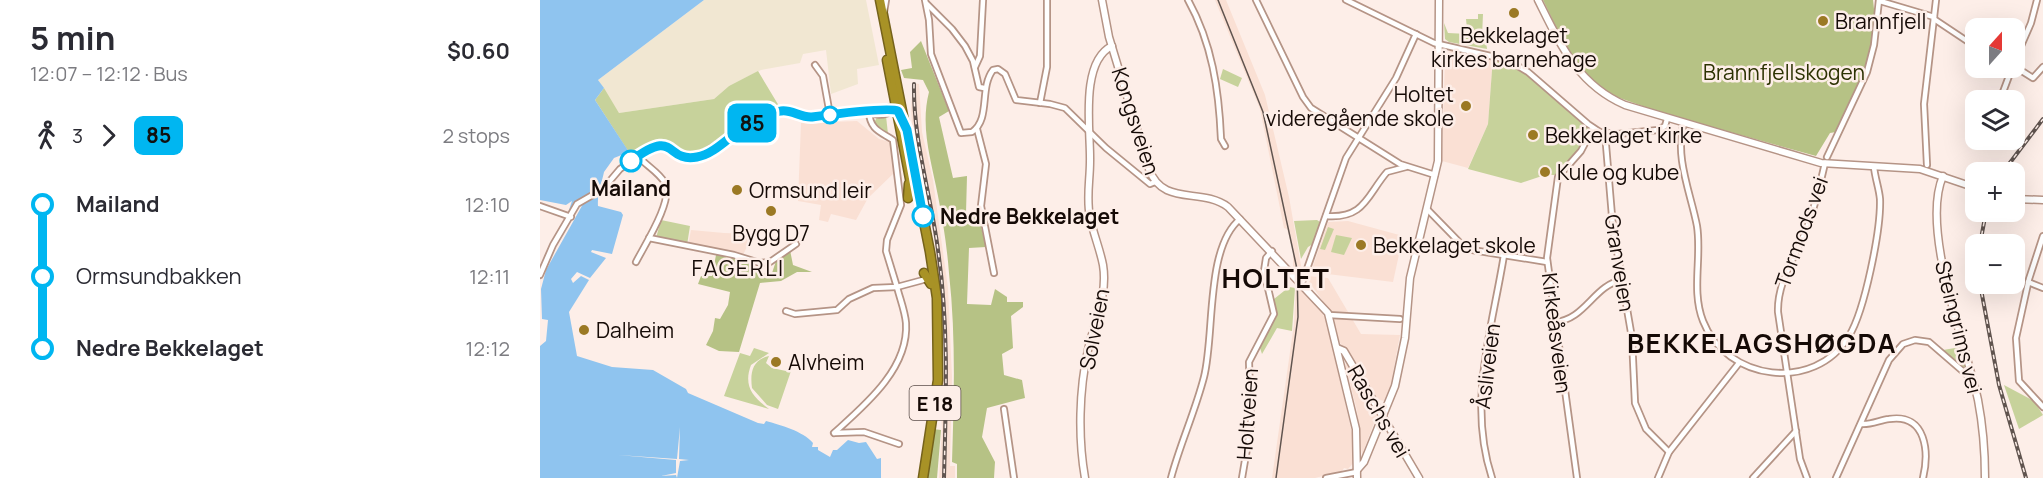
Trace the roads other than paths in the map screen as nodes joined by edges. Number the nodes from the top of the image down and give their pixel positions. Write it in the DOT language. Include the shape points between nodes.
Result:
graph roads {
  1 [pos="875,0"];
  2 [pos="983,0"];
  3 [pos="1047,0"];
  4 [pos="1102,0"];
  5 [pos="1188,0"];
  6 [pos="1256,0"];
  7 [pos="1346,0"];
  8 [pos="1439,0"];
  9 [pos="1538,0"];
  10 [pos="1880,0"];
  11 [pos="1936,0"];
  12 [pos="2037,0"];
  13 [pos="925,1"];
  14 [pos="884,2"];
  15 [pos="1934,18"];
  16 [pos="1416,34"];
  17 [pos="2025,36"];
  18 [pos="1965,39"];
  19 [pos="1439,44"];
  20 [pos="1112,46"];
  21 [pos="815,65"];
  22 [pos="893,65"];
  23 [pos="975,67"];
  24 [pos="2043,67"];
  25 [pos="2025,74"];
  26 [pos="891,82"];
  27 [pos="984,88"];
  28 [pos="1040,103"];
  29 [pos="869,112"];
  30 [pos="892,112"];
  31 [pos="830,115"];
  32 [pos="1667,119"];
  33 [pos="1684,123"];
  34 [pos="1593,128"];
  35 [pos="977,129"];
  36 [pos="907,130"];
  37 [pos="1089,133"];
  38 [pos="1605,133"];
  39 [pos="1356,138"];
  40 [pos="1225,146"];
  41 [pos="638,156"];
  42 [pos="1826,160"];
  43 [pos="1927,165"];
  44 [pos="1406,167"];
  45 [pos="1874,167"];
  46 [pos="1435,175"];
  47 [pos="1943,176"];
  48 [pos="910,177"];
  49 [pos="1155,182"];
  50 [pos="1965,184"];
  51 [pos="908,198"];
  52 [pos="2025,199"];
  53 [pos="2043,200"];
  54 [pos="540,206"];
  55 [pos="1427,209"];
  56 [pos="1326,216"];
  57 [pos="572,217"];
  58 [pos="1240,219"];
  59 [pos="2043,236"];
  60 [pos="649,238"];
  61 [pos="796,244"];
  62 [pos="1272,251"];
  63 [pos="548,255"];
  64 [pos="1504,255"];
  65 [pos="540,256"];
  66 [pos="636,262"];
  67 [pos="1547,262"];
  68 [pos="994,273"];
  69 [pos="540,275"];
  70 [pos="926,279"];
  71 [pos="1622,280"];
  72 [pos="2028,282"];
  73 [pos="1302,283"];
  74 [pos="897,286"];
  75 [pos="2043,288"];
  76 [pos="786,311"];
  77 [pos="1329,315"];
  78 [pos="1401,319"];
  79 [pos="1555,322"];
  80 [pos="938,328"];
  81 [pos="1337,348"];
  82 [pos="1739,363"];
  83 [pos="1787,373"];
  84 [pos="1973,380"];
  85 [pos="2043,407"];
  86 [pos="1004,409"];
  87 [pos="1383,416"];
  88 [pos="1861,424"];
  89 [pos="1796,431"];
  90 [pos="898,444"];
  91 [pos="1669,452"];
  92 [pos="1357,473"];
  93 [pos="923,478"];
  94 [pos="1014,478"];
  95 [pos="1085,478"];
  96 [pos="1171,478"];
  97 [pos="1242,478"];
  98 [pos="1326,478"];
  99 [pos="1419,478"];
  100 [pos="1492,478"];
  101 [pos="1577,478"];
  102 [pos="1658,478"];
  103 [pos="1753,478"];
  104 [pos="1807,478"];
  105 [pos="1836,478"];
  106 [pos="1923,478"];
  107 [pos="1985,478"];
  1 -- 26 [label="highway, E 18"];
  2 -- 23 [label="street" via="980,56"];
  3 -- 28 [label="street" via="1047,68"];
  4 -- 20 [label="street, Kongsveien"];
  5 -- 40 [label="street" via="1214,71"];
  6 -- 39 [label="street" via="1305,100"];
  7 -- 16 [label="street"];
  8 -- 19 [label="street"];
  9 -- 32 [label="street" via="1563,50 1584,79 1619,102"];
  10 -- 15 [label="street"];
  10 -- 42 [label="street, Tormods vei" via="1868,72"];
  11 -- 15 [label="street"];
  12 -- 17 [label="street"];
  13 -- 23 [label="street" via="955,32"];
  13 -- 35 [label="street" via="931,54 958,128 966,134"];
  14 -- 22 [label="highway, E 18"];
  15 -- 18 [label="street"];
  15 -- 43 [label="street" via="1924,113"];
  16 -- 19 [label="street"];
  16 -- 39 [label="street" via="1396,78"];
  19 -- 34 [label="street" via="1511,62"];
  19 -- 46 [label="street"];
  20 -- 37 [label="street, Solveien" via="1101,54 1089,91"];
  20 -- 49 [label="street, Kongsveien"];
  21 -- 31 [label="street" via="824,76"];
  22 -- 26 [label="highway, E 18"];
  22 -- 36 [label="highway, E 18"];
  23 -- 27 [label="street" via="979,87"];
  24 -- 25 [label="street" via="2033,78"];
  26 -- 30 [label="highway, E 18"];
  27 -- 28 [label="street" via="989,75 998,69 1005,74 1016,100"];
  27 -- 35 [label="street"];
  28 -- 37 [label="street" via="1065,108"];
  29 -- 30 [label="street"];
  29 -- 30 [label="street" via="888,108"];
  29 -- 31 [label="street"];
  29 -- 74 [label="street" via="872,126 893,140 900,183 901,208 886,245"];
  30 -- 36 [label="highway, E 18"];
  30 -- 48 [label="highway, E 18" via="898,120"];
  31 -- 41 [label="street" via="801,117 781,111 750,123 699,157 685,157 660,145"];
  32 -- 33 [label="street"];
  32 -- 38 [label="street" via="1658,130"];
  33 -- 42 [label="street"];
  33 -- 82 [label="street" via="1683,158 1698,238 1700,310 1713,339"];
  34 -- 38 [label="street"];
  34 -- 67 [label="street, Kirkeåsveien" via="1581,151 1558,177"];
  35 -- 68 [label="street" via="986,164 981,206"];
  36 -- 80 [label="highway, E 18" via="933,269"];
  37 -- 49 [label="street" via="1141,178 1150,184"];
  37 -- 95 [label="street, Solveien" via="1089,216 1104,282 1084,386 1081,429"];
  38 -- 71 [label="street, Granveien"];
  39 -- 44 [label="street"];
  39 -- 56 [label="street"];
  41 -- 57 [label="street" via="600,190 580,202"];
  41 -- 60 [label="street" via="666,188 663,209"];
  42 -- 45 [label="street"];
  42 -- 83 [label="street, Tormods vei" via="1807,228 1779,290 1778,312"];
  44 -- 46 [label="street"];
  44 -- 56 [label="street" via="1387,172 1360,208"];
  45 -- 47 [label="street" via="1911,168"];
  45 -- 83 [label="street" via="1880,197 1879,222 1854,327 1840,348 1822,363"];
  46 -- 55 [label="street"];
  47 -- 50 [label="street"];
  47 -- 84 [label="street, Steingrims vei" via="1939,192 1940,247"];
  48 -- 51 [label="highway"];
  48 -- 70 [label="highway, E 18"];
  49 -- 58 [label="street, Kongsveien" via="1175,195 1218,201"];
  52 -- 53 [label="street"];
  54 -- 57 [label="street"];
  55 -- 64 [label="street" via="1466,249"];
  55 -- 87 [label="street" via="1408,284 1402,353 1392,397"];
  56 -- 73 [label="street"];
  57 -- 63 [label="street"];
  58 -- 62 [label="street, Kongsveien"];
  58 -- 96 [label="street" via="1230,231 1217,262 1206,369"];
  59 -- 72 [label="street"];
  60 -- 61 [label="street" via="763,263"];
  60 -- 66 [label="street"];
  62 -- 73 [label="street, Kongsveien"];
  62 -- 97 [label="street, Holtveien" via="1263,271 1274,314 1250,362 1251,425"];
  63 -- 65 [label="street"];
  63 -- 69 [label="street"];
  64 -- 67 [label="street"];
  64 -- 100 [label="street, Åsliveien" via="1480,389 1480,420"];
  67 -- 79 [label="street, Kirkeåsveien"];
  70 -- 74 [label="street"];
  70 -- 80 [label="highway, E 18"];
  71 -- 79 [label="street" via="1606,286 1576,315"];
  71 -- 91 [label="street, Granveien" via="1632,338 1635,403 1645,428"];
  72 -- 75 [label="street"];
  72 -- 85 [label="street" via="2016,338 2018,377 2021,386"];
  73 -- 77 [label="street, Kongsveien"];
  74 -- 76 [label="street" via="873,288 849,298 837,310 795,314"];
  74 -- 90 [label="street" via="906,331 898,358 871,400 834,434 864,432"];
  77 -- 78 [label="street"];
  77 -- 81 [label="street, Kongsveien"];
  79 -- 101 [label="street, Kirkeåsveien"];
  80 -- 93 [label="highway, E 18" via="937,386"];
  81 -- 87 [label="street, Raschs vei" via="1344,351"];
  81 -- 92 [label="street, Kongsveien" via="1356,429"];
  82 -- 83 [label="street" via="1760,372"];
  82 -- 91 [label="street"];
  83 -- 89 [label="street, Tormods vei"];
  84 -- 88 [label="street" via="1933,344 1906,342 1889,360"];
  84 -- 107 [label="street, Steingrims vei" via="1981,417"];
  86 -- 94 [label="street"];
  87 -- 92 [label="street"];
  87 -- 99 [label="street, Raschs vei"];
  88 -- 105 [label="street"];
  88 -- 106 [label="street" via="1894,419 1916,427 1927,451"];
  89 -- 103 [label="street"];
  89 -- 104 [label="street, Tormods vei"];
  91 -- 102 [label="street"];
  92 -- 98 [label="street"];
}
